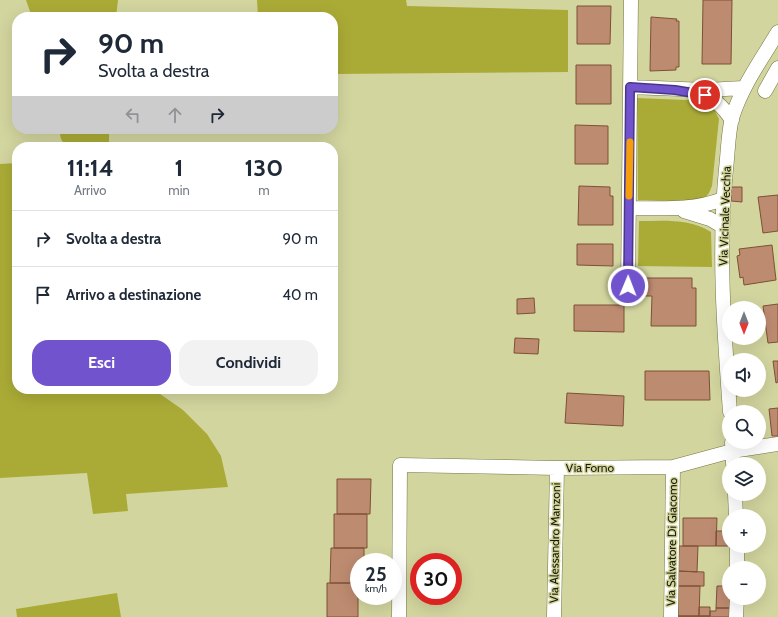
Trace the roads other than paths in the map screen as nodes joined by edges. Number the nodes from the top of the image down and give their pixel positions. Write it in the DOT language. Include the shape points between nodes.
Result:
graph roads {
  1 [pos="631,0"];
  2 [pos="778,32"];
  3 [pos="778,68"];
  4 [pos="630,87"];
  5 [pos="743,88"];
  6 [pos="675,90"];
  7 [pos="765,92"];
  8 [pos="732,120"];
  9 [pos="723,199"];
  10 [pos="629,208"];
  11 [pos="676,209"];
  12 [pos="722,226"];
  13 [pos="628,286"];
  14 [pos="729,405"];
  15 [pos="778,444"];
  16 [pos="732,452"];
  17 [pos="673,467"];
  18 [pos="557,468"];
  19 [pos="736,605"];
  20 [pos="399,617"];
  21 [pos="554,617"];
  22 [pos="672,617"];
  23 [pos="736,617"];
  1 -- 4 [label="street"];
  2 -- 5 [label="street, Via Vicinale Vecchia"];
  3 -- 7 [label="street"];
  4 -- 6 [label="street"];
  4 -- 10 [label="street"];
  5 -- 6 [label="street"];
  5 -- 8 [label="street, Via Vicinale Vecchia"];
  6 -- 8 [label="street" via="705,95 723,107"];
  8 -- 9 [label="street, Via Vicinale Vecchia"];
  9 -- 11 [label="street"];
  9 -- 12 [label="street, Via Vicinale Vecchia"];
  10 -- 11 [label="street"];
  10 -- 13 [label="street"];
  11 -- 12 [label="street" via="710,219"];
  12 -- 14 [label="street, Via Vicinale Vecchia" via="723,317"];
  15 -- 16 [label="street, Via Forno"];
  16 -- 17 [label="street, Via Forno"];
  17 -- 18 [label="street, Via Forno"];
  17 -- 22 [label="street, Via Salvatore Di Giacomo"];
  18 -- 20 [label="street, Via Forno" via="400,465"];
  18 -- 21 [label="street, Via Alessandro Manzoni"];
  19 -- 23 [label="street"];
}
